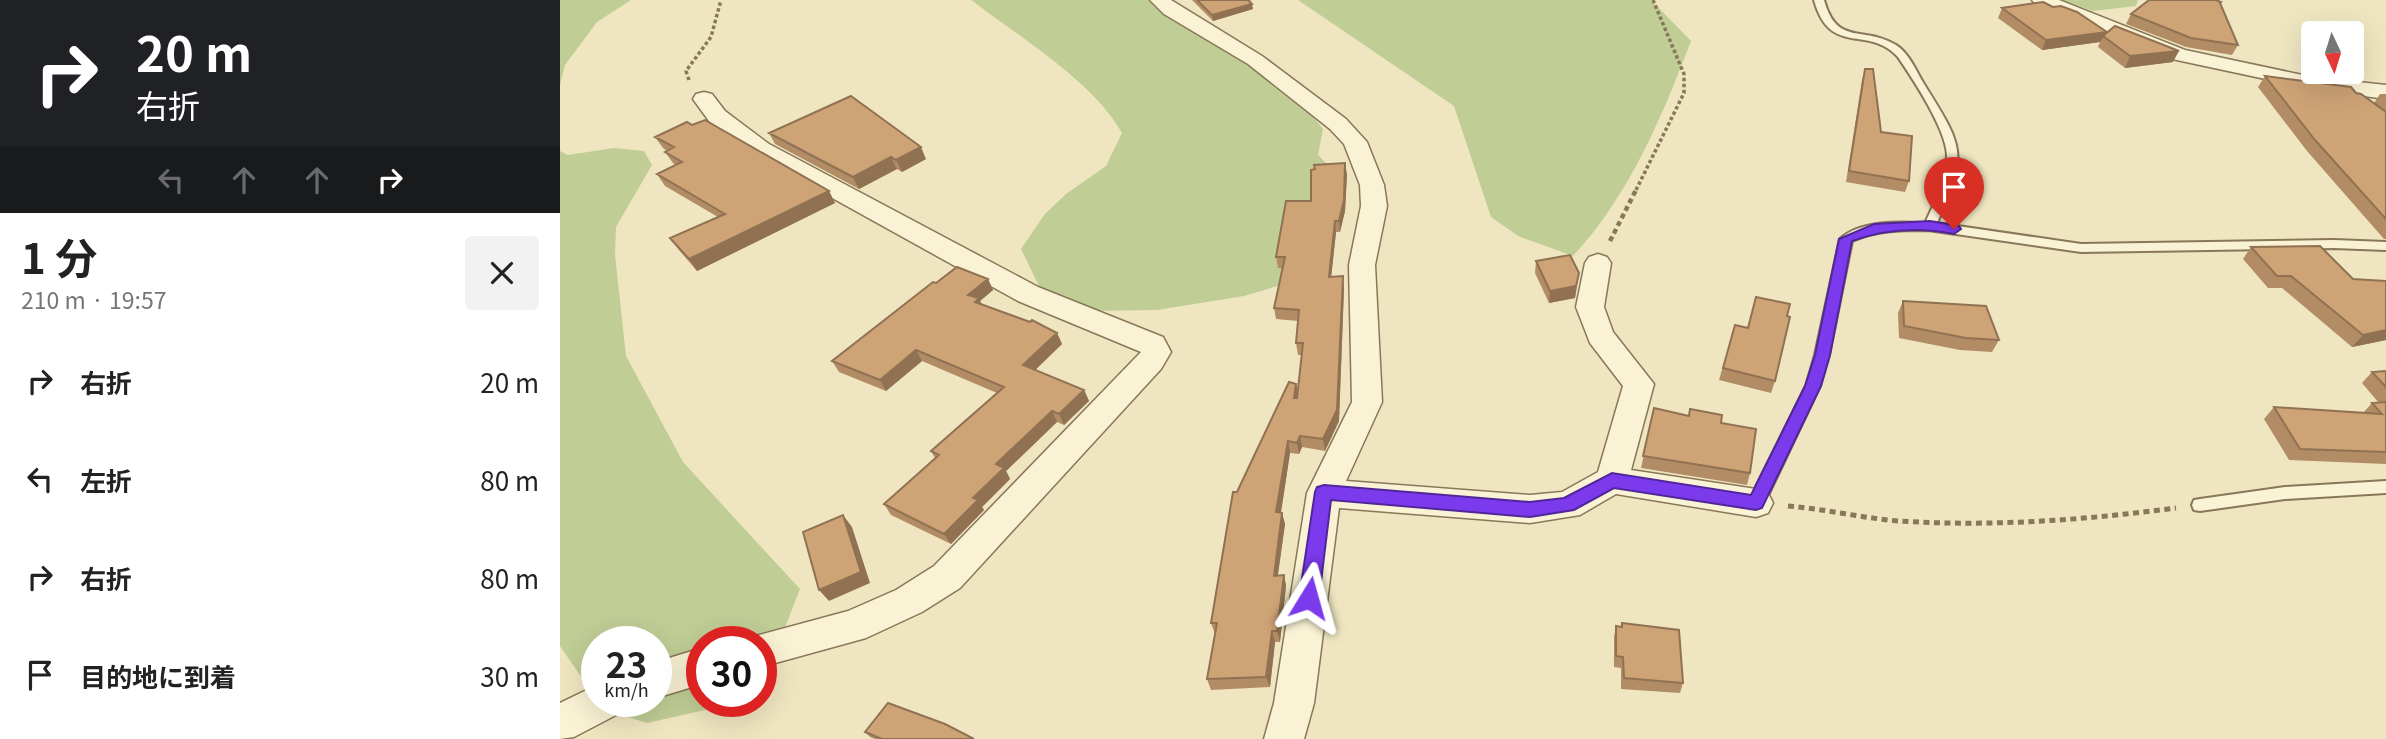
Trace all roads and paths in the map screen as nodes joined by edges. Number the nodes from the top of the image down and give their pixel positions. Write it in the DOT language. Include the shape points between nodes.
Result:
graph roads {
  1 [pos="722,0"];
  2 [pos="1160,0"];
  3 [pos="1653,0"];
  4 [pos="1819,0"];
  5 [pos="2042,0"];
  6 [pos="2342,88"];
  7 [pos="2386,92"];
  8 [pos="705,99"];
  9 [pos="2359,102"];
  10 [pos="1930,225"];
  11 [pos="2386,246"];
  12 [pos="1598,263"];
  13 [pos="1612,480"];
  14 [pos="2386,487"];
  15 [pos="1324,492"];
  16 [pos="1756,503"];
  17 [pos="2200,505"];
  18 [pos="777,646"];
  19 [pos="581,712"];
  20 [pos="560,723"];
  21 [pos="1284,739"];
  1 -- 8 [label="path" via="711,37 686,71 691,88"];
  2 -- 15 [label="street" via="1255,60 1338,124 1355,142 1372,185 1374,206 1362,265 1367,402"];
  3 -- 12 [label="path" via="1684,74 1684,93"];
  4 -- 10 [label="lane" via="1828,26 1895,48 1944,121 1952,138 1953,164"];
  5 -- 6 [label="street" via="2179,55"];
  6 -- 7 [label="street"];
  6 -- 9 [label="lane"];
  8 -- 18 [label="street" via="717,116 761,149 1028,294 1153,344 1156,352 947,577 909,601 853,626"];
  10 -- 11 [label="lane" via="2081,248"];
  10 -- 16 [label="lane" via="1874,228 1846,239 1813,386"];
  12 -- 13 [label="street" via="1590,307 1600,337 1639,384"];
  13 -- 15 [label="street" via="1567,505 1530,509"];
  13 -- 16 [label="street"];
  14 -- 17 [label="lane" via="2284,493"];
  15 -- 21 [label="street" via="1294,703"];
  16 -- 17 [label="path" via="1897,521 2003,524"];
  19 -- 20 [label="street"];
}
